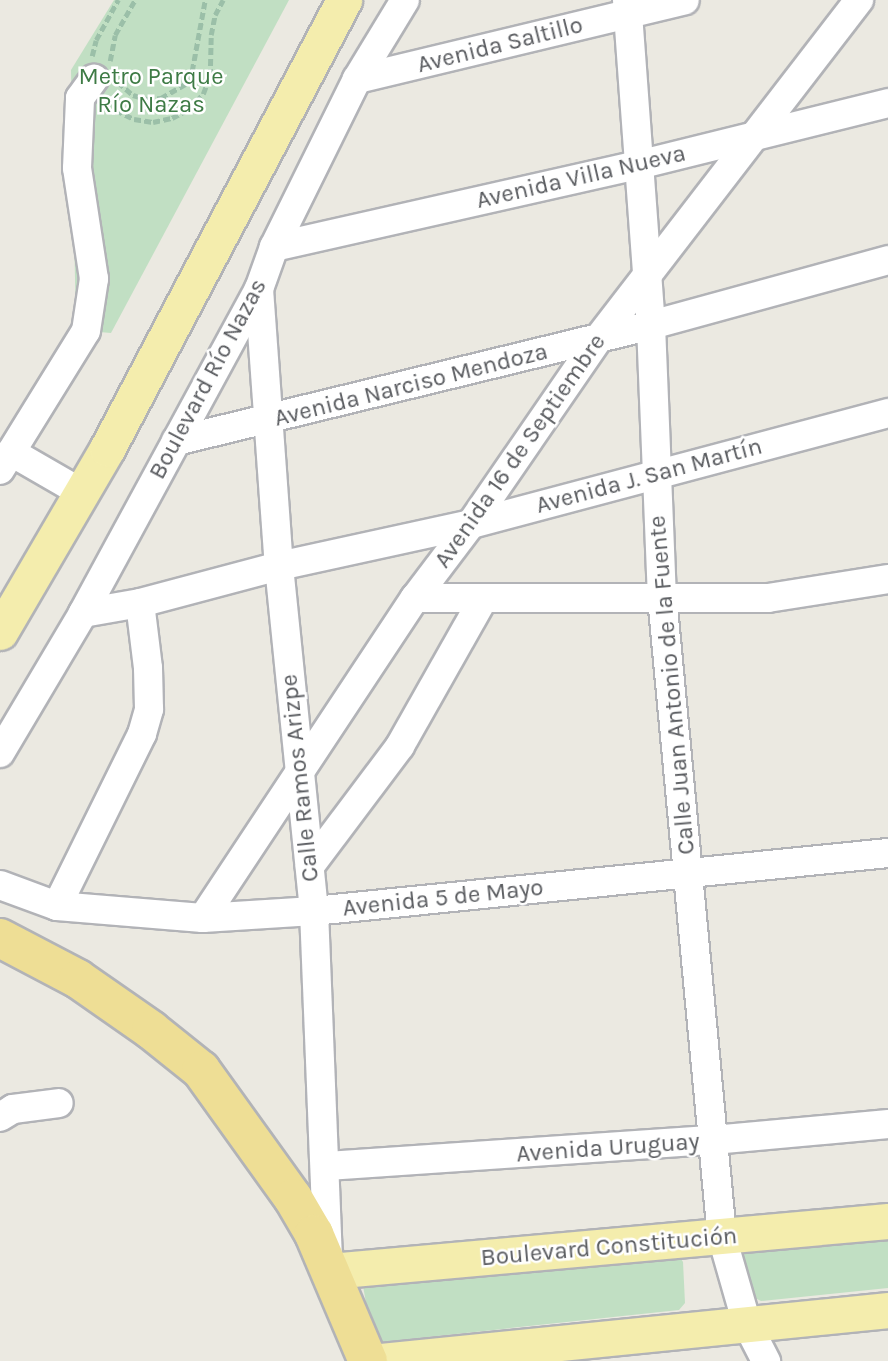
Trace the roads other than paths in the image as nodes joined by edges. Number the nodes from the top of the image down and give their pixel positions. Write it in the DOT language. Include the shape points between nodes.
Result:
graph roads {
  1 [pos="344,0"];
  2 [pos="405,0"];
  3 [pos="685,0"];
  4 [pos="859,0"];
  5 [pos="627,7"];
  6 [pos="94,79"];
  7 [pos="357,79"];
  8 [pos="888,103"];
  9 [pos="758,135"];
  10 [pos="638,165"];
  11 [pos="274,247"];
  12 [pos="888,260"];
  13 [pos="648,278"];
  14 [pos="259,289"];
  15 [pos="651,325"];
  16 [pos="598,339"];
  17 [pos="888,413"];
  18 [pos="267,420"];
  19 [pos="176,441"];
  20 [pos="5,461"];
  21 [pos="655,474"];
  22 [pos="82,492"];
  23 [pos="471,524"];
  24 [pos="279,566"];
  25 [pos="888,579"];
  26 [pos="662,597"];
  27 [pos="415,598"];
  28 [pos="483,599"];
  29 [pos="140,603"];
  30 [pos="83,613"];
  31 [pos="0,632"];
  32 [pos="0,753"];
  33 [pos="299,772"];
  34 [pos="888,853"];
  35 [pos="310,866"];
  36 [pos="687,873"];
  37 [pos="0,885"];
  38 [pos="57,906"];
  39 [pos="314,911"];
  40 [pos="203,918"];
  41 [pos="0,938"];
  42 [pos="59,1104"];
  43 [pos="0,1117"];
  44 [pos="888,1124"];
  45 [pos="713,1140"];
  46 [pos="327,1167"];
  47 [pos="888,1221"];
  48 [pos="722,1237"];
  49 [pos="329,1269"];
  50 [pos="888,1310"];
  51 [pos="747,1324"];
  52 [pos="524,1355"];
  53 [pos="368,1361"];
  54 [pos="381,1361"];
  55 [pos="766,1361"];
  1 -- 22 [label="main road"];
  2 -- 7 [label="street, Boulevard Río Nazas"];
  3 -- 5 [label="street, Avenida Saltillo"];
  4 -- 9 [label="street, Avenida 16 de Septiembre"];
  5 -- 7 [label="street, Avenida Saltillo"];
  5 -- 10 [label="street, Calle Juan Antonio de la Fuente"];
  6 -- 20 [label="street" via="80,98 77,168 94,279 86,331"];
  7 -- 11 [label="street, Boulevard Río Nazas"];
  8 -- 9 [label="street, Avenida Villa Nueva"];
  9 -- 10 [label="street, Avenida Villa Nueva"];
  9 -- 13 [label="street, Avenida 16 de Septiembre"];
  10 -- 11 [label="street, Avenida Villa Nueva"];
  10 -- 13 [label="street, Calle Juan Antonio de la Fuente"];
  11 -- 14 [label="street, Boulevard Río Nazas"];
  12 -- 15 [label="street, Avenida Narciso Mendoza"];
  13 -- 15 [label="street, Calle Juan Antonio de la Fuente"];
  13 -- 16 [label="street, Avenida 16 de Septiembre"];
  14 -- 18 [label="street, Calle Ramos Arizpe"];
  14 -- 19 [label="street, Boulevard Río Nazas"];
  15 -- 16 [label="street, Avenida Narciso Mendoza"];
  15 -- 21 [label="street, Calle Juan Antonio de la Fuente"];
  16 -- 18 [label="street, Avenida Narciso Mendoza"];
  16 -- 23 [label="street, Avenida 16 de Septiembre"];
  17 -- 21 [label="street, Avenida J. San Martín"];
  18 -- 19 [label="street, Avenida Narciso Mendoza"];
  18 -- 24 [label="street, Calle Ramos Arizpe"];
  19 -- 30 [label="street, Boulevard Río Nazas"];
  20 -- 22 [label="street"];
  21 -- 23 [label="street, Avenida J. San Martín"];
  21 -- 26 [label="street, Calle Juan Antonio de la Fuente"];
  22 -- 31 [label="main road"];
  23 -- 24 [label="street, Avenida J. San Martín"];
  23 -- 27 [label="street, Avenida 16 de Septiembre"];
  24 -- 29 [label="street, Avenida J. San Martín"];
  24 -- 33 [label="street, Calle Ramos Arizpe"];
  25 -- 26 [label="street" via="768,598"];
  26 -- 28 [label="street"];
  26 -- 36 [label="street, Calle Juan Antonio de la Fuente"];
  27 -- 28 [label="street"];
  27 -- 33 [label="street, Avenida 16 de Septiembre"];
  28 -- 35 [label="street" via="400,746"];
  29 -- 30 [label="street, Avenida J. San Martín"];
  29 -- 38 [label="street" via="149,709 142,734"];
  30 -- 32 [label="street, Boulevard Río Nazas"];
  33 -- 35 [label="street, Calle Ramos Arizpe"];
  33 -- 40 [label="street, Avenida 16 de Septiembre"];
  34 -- 36 [label="street, Avenida 5 de Mayo"];
  35 -- 39 [label="street, Calle Ramos Arizpe"];
  36 -- 39 [label="street, Avenida 5 de Mayo"];
  36 -- 45 [label="street, Calle Juan Antonio de la Fuente"];
  37 -- 38 [label="street, Avenida 5 de Mayo"];
  38 -- 40 [label="street, Avenida 5 de Mayo"];
  39 -- 40 [label="street, Avenida 5 de Mayo"];
  39 -- 46 [label="street, Calle Ramos Arizpe"];
  41 -- 49 [label="highway" via="78,979 201,1070 293,1198"];
  42 -- 43 [label="street" via="13,1110"];
  44 -- 45 [label="street, Avenida Uruguay"];
  45 -- 46 [label="street, Avenida Uruguay"];
  45 -- 48 [label="street, Calle Juan Antonio de la Fuente"];
  46 -- 49 [label="street, Calle Ramos Arizpe"];
  47 -- 48 [label="main road, Boulevard Constitución"];
  48 -- 49 [label="main road, Boulevard Constitución"];
  48 -- 51 [label="street, Calle Juan Antonio de la Fuente"];
  49 -- 53 [label="highway"];
  50 -- 51 [label="main road"];
  51 -- 52 [label="main road"];
  51 -- 55 [label="street, Calle Juan Antonio de la Fuente"];
  52 -- 54 [label="main road"];
}
